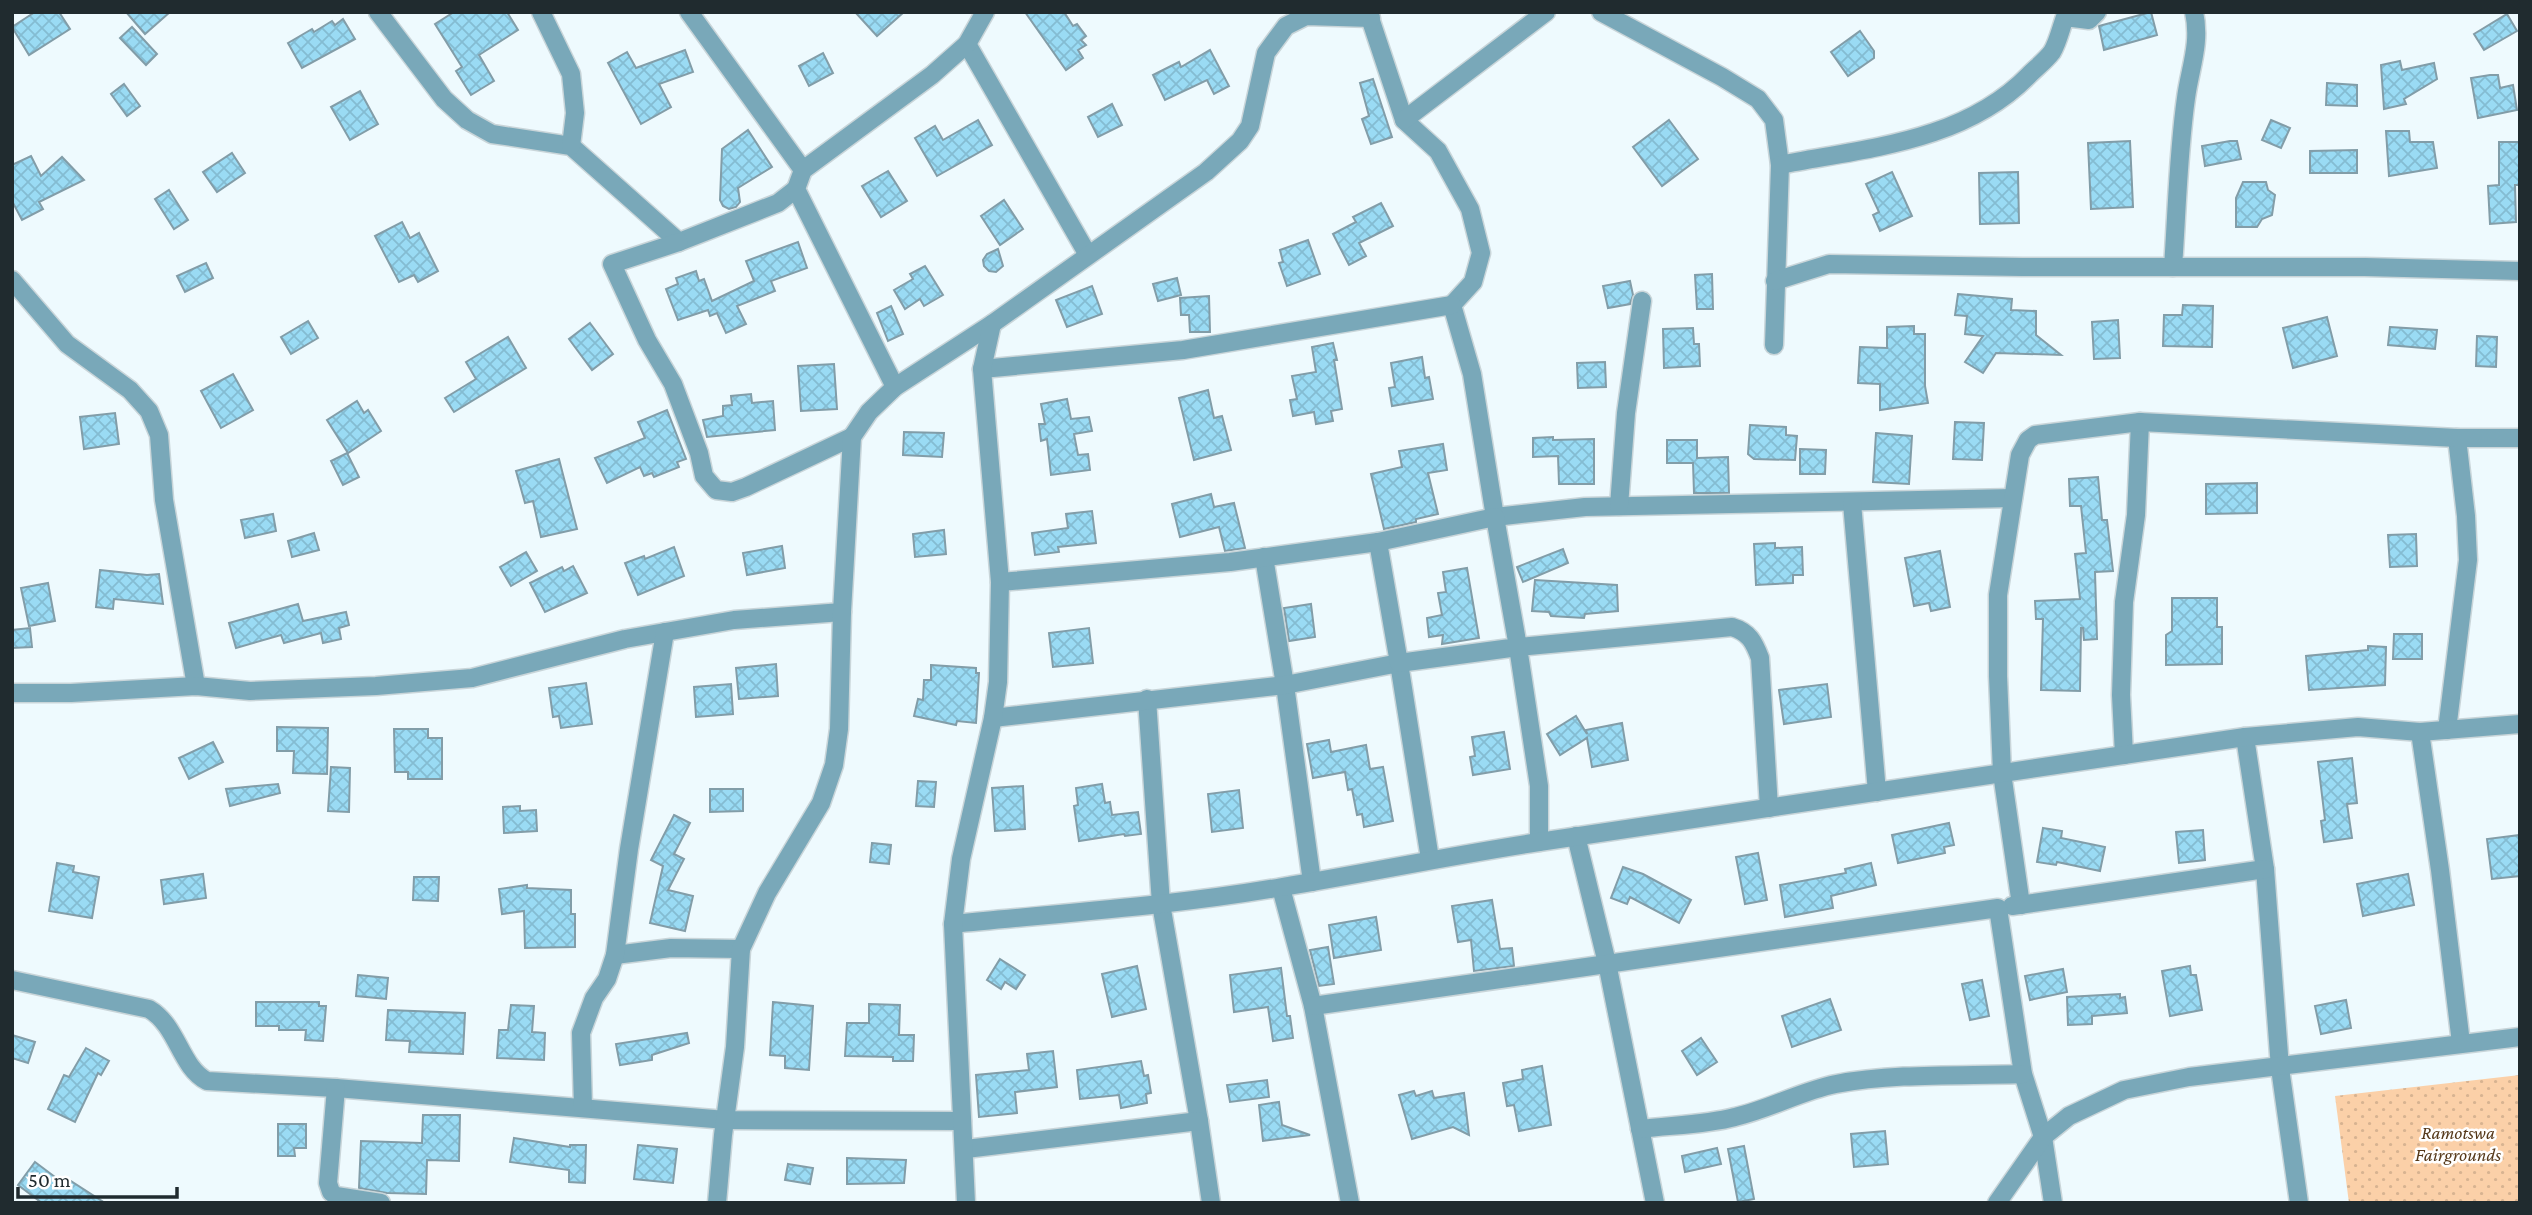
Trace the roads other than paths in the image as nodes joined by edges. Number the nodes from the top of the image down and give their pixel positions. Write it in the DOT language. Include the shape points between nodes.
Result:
graph roads {
  1 [pos="378,12"];
  2 [pos="541,12"];
  3 [pos="689,12"];
  4 [pos="985,12"];
  5 [pos="1546,12"];
  6 [pos="1601,12"];
  7 [pos="2097,12"];
  8 [pos="2194,12"];
  9 [pos="1370,15"];
  10 [pos="967,44"];
  11 [pos="1404,120"];
  12 [pos="571,146"];
  13 [pos="1780,165"];
  14 [pos="803,170"];
  15 [pos="796,189"];
  16 [pos="679,242"];
  17 [pos="1088,255"];
  18 [pos="2173,267"];
  19 [pos="2520,271"];
  20 [pos="12,280"];
  21 [pos="1775,281"];
  22 [pos="1642,302"];
  23 [pos="1452,305"];
  24 [pos="992,324"];
  25 [pos="1774,345"];
  26 [pos="982,369"];
  27 [pos="895,387"];
  28 [pos="2140,422"];
  29 [pos="852,437"];
  30 [pos="2457,438"];
  31 [pos="2520,438"];
  32 [pos="2013,498"];
  33 [pos="1852,503"];
  34 [pos="1619,506"];
  35 [pos="1495,517"];
  36 [pos="1378,542"];
  37 [pos="1264,557"];
  38 [pos="1000,582"];
  39 [pos="842,612"];
  40 [pos="665,632"];
  41 [pos="1518,647"];
  42 [pos="1399,663"];
  43 [pos="1285,685"];
  44 [pos="196,686"];
  45 [pos="12,693"];
  46 [pos="1147,699"];
  47 [pos="993,718"];
  48 [pos="2520,724"];
  49 [pos="2447,730"];
  50 [pos="2420,732"];
  51 [pos="2245,737"];
  52 [pos="2124,755"];
  53 [pos="2002,773"];
  54 [pos="1877,792"];
  55 [pos="1769,808"];
  56 [pos="1576,836"];
  57 [pos="1539,842"];
  58 [pos="1430,859"];
  59 [pos="2265,869"];
  60 [pos="1312,881"];
  61 [pos="1281,888"];
  62 [pos="1161,904"];
  63 [pos="2021,905"];
  64 [pos="1998,908"];
  65 [pos="953,924"];
  66 [pos="741,949"];
  67 [pos="615,955"];
  68 [pos="1606,963"];
  69 [pos="12,980"];
  70 [pos="1313,1006"];
  71 [pos="2520,1037"];
  72 [pos="2461,1043"];
  73 [pos="2280,1068"];
  74 [pos="2022,1074"];
  75 [pos="336,1088"];
  76 [pos="583,1108"];
  77 [pos="726,1120"];
  78 [pos="962,1121"];
  79 [pos="1199,1121"];
  80 [pos="1640,1129"];
  81 [pos="2043,1138"];
  82 [pos="965,1149"];
  83 [pos="381,1203"];
  84 [pos="717,1203"];
  85 [pos="966,1203"];
  86 [pos="1211,1203"];
  87 [pos="1350,1203"];
  88 [pos="1655,1203"];
  89 [pos="1997,1203"];
  90 [pos="2053,1203"];
  91 [pos="2299,1203"];
  1 -- 12 [label="street" via="444,99 467,120 492,134"];
  2 -- 12 [label="street" via="570,74 575,113"];
  3 -- 14 [label="street"];
  4 -- 10 [label="street"];
  5 -- 11 [label="street"];
  6 -- 13 [label="street" via="1758,99 1774,120"];
  7 -- 13 [label="street" via="2089,20 2065,17 2052,52 2022,83 1960,123 1928,136"];
  8 -- 18 [label="street" via="2198,28 2186,97"];
  9 -- 11 [label="street"];
  9 -- 17 [label="street" via="1306,16 1286,26 1266,53 1250,126 1240,141 1206,172"];
  10 -- 14 [label="street"];
  10 -- 17 [label="street"];
  11 -- 23 [label="street" via="1438,150 1470,209 1480,253 1473,282"];
  12 -- 16 [label="street"];
  13 -- 21 [label="street"];
  14 -- 15 [label="street"];
  15 -- 16 [label="street" via="778,202"];
  15 -- 27 [label="street"];
  16 -- 29 [label="street" via="612,264 673,384 704,477 716,490 732,492"];
  17 -- 24 [label="street"];
  18 -- 19 [label="street"];
  18 -- 21 [label="street" via="1829,264"];
  20 -- 44 [label="street" via="67,344 130,390 149,411 159,435 164,500"];
  21 -- 25 [label="street"];
  22 -- 34 [label="street"];
  23 -- 26 [label="street" via="1183,350"];
  23 -- 35 [label="street" via="1472,374"];
  24 -- 26 [label="street"];
  24 -- 27 [label="street"];
  26 -- 38 [label="street"];
  27 -- 29 [label="street"];
  28 -- 30 [label="street"];
  28 -- 32 [label="street" via="2035,435 2023,447"];
  28 -- 52 [label="street" via="2136,515 2124,602"];
  29 -- 39 [label="street"];
  30 -- 31 [label="street"];
  30 -- 49 [label="street" via="2468,560"];
  32 -- 33 [label="street"];
  32 -- 53 [label="street" via="1998,595"];
  33 -- 34 [label="street"];
  33 -- 54 [label="street"];
  34 -- 35 [label="street"];
  35 -- 36 [label="street"];
  35 -- 41 [label="street"];
  36 -- 37 [label="street"];
  36 -- 42 [label="street"];
  37 -- 38 [label="street"];
  37 -- 43 [label="street"];
  38 -- 47 [label="street"];
  39 -- 40 [label="street" via="734,620"];
  39 -- 66 [label="street" via="834,765 821,803 767,893"];
  40 -- 44 [label="street" via="472,678 250,691"];
  40 -- 67 [label="street"];
  41 -- 42 [label="street"];
  41 -- 55 [label="street" via="1732,627 1742,630 1760,658"];
  41 -- 57 [label="street" via="1539,786"];
  42 -- 43 [label="street"];
  42 -- 58 [label="street"];
  43 -- 46 [label="street"];
  43 -- 60 [label="street"];
  44 -- 45 [label="street"];
  46 -- 47 [label="street"];
  46 -- 62 [label="street"];
  47 -- 65 [label="street" via="961,859"];
  48 -- 49 [label="street"];
  49 -- 50 [label="street"];
  50 -- 51 [label="street" via="2358,727"];
  50 -- 72 [label="street"];
  51 -- 52 [label="street"];
  51 -- 59 [label="street"];
  52 -- 53 [label="street"];
  53 -- 54 [label="street"];
  53 -- 63 [label="street"];
  54 -- 55 [label="street"];
  55 -- 56 [label="street"];
  56 -- 57 [label="street"];
  56 -- 68 [label="street"];
  57 -- 58 [label="street"];
  58 -- 60 [label="street"];
  59 -- 63 [label="street"];
  59 -- 73 [label="street"];
  60 -- 61 [label="street"];
  61 -- 62 [label="street"];
  61 -- 70 [label="street"];
  62 -- 65 [label="street"];
  62 -- 79 [label="street"];
  63 -- 64 [label="street"];
  64 -- 68 [label="street"];
  64 -- 74 [label="street"];
  65 -- 78 [label="street"];
  66 -- 67 [label="street" via="671,948"];
  66 -- 77 [label="street"];
  67 -- 76 [label="street" via="581,1033"];
  68 -- 70 [label="street"];
  68 -- 80 [label="street"];
  69 -- 75 [label="street" via="149,1009 170,1027 196,1075 206,1081"];
  70 -- 87 [label="street"];
  71 -- 72 [label="street"];
  72 -- 73 [label="street"];
  73 -- 81 [label="street" via="2189,1077 2124,1090 2069,1116"];
  73 -- 91 [label="street"];
  74 -- 80 [label="street" via="1838,1084 1732,1118"];
  74 -- 81 [label="street"];
  75 -- 76 [label="street"];
  75 -- 83 [label="street" via="331,1192"];
  76 -- 77 [label="street"];
  77 -- 78 [label="street"];
  77 -- 84 [label="street"];
  78 -- 82 [label="street"];
  79 -- 82 [label="street"];
  79 -- 86 [label="street"];
  80 -- 88 [label="street"];
  81 -- 89 [label="street"];
  81 -- 90 [label="street"];
  82 -- 85 [label="street"];
}
